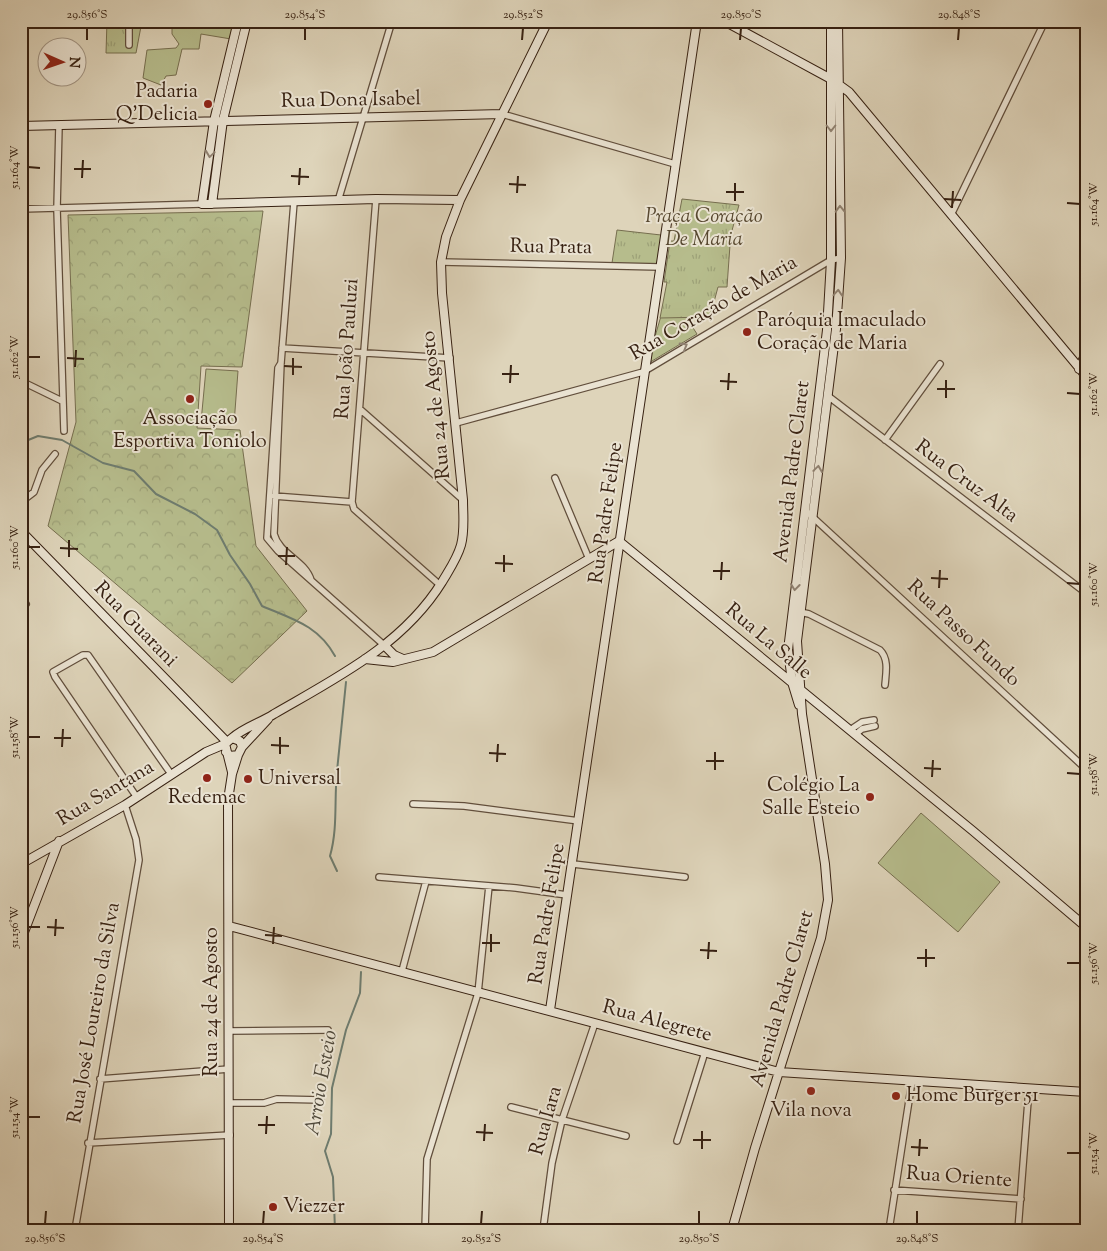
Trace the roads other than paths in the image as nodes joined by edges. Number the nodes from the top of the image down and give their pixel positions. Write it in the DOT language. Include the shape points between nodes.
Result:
graph roads {
  1 [pos="129,21"];
  2 [pos="392,21"];
  3 [pos="548,21"];
  4 [pos="697,21"];
  5 [pos="724,21"];
  6 [pos="831,21"];
  7 [pos="838,21"];
  8 [pos="1045,21"];
  9 [pos="237,23"];
  10 [pos="246,24"];
  11 [pos="129,45"];
  12 [pos="230,57"];
  13 [pos="239,59"];
  14 [pos="831,79"];
  15 [pos="838,84"];
  16 [pos="222,88"];
  17 [pos="231,90"];
  18 [pos="502,114"];
  19 [pos="363,117"];
  20 [pos="219,121"];
  21 [pos="58,125"];
  22 [pos="21,126"];
  23 [pos="675,164"];
  24 [pos="376,199"];
  25 [pos="460,200"];
  26 [pos="338,201"];
  27 [pos="294,202"];
  28 [pos="202,204"];
  29 [pos="212,204"];
  30 [pos="21,209"];
  31 [pos="57,209"];
  32 [pos="951,215"];
  33 [pos="841,258"];
  34 [pos="831,260"];
  35 [pos="441,262"];
  36 [pos="660,267"];
  37 [pos="282,348"];
  38 [pos="1086,353"];
  39 [pos="364,354"];
  40 [pos="450,358"];
  41 [pos="940,364"];
  42 [pos="1080,369"];
  43 [pos="643,372"];
  44 [pos="1086,376"];
  45 [pos="21,381"];
  46 [pos="828,396"];
  47 [pos="62,401"];
  48 [pos="361,410"];
  49 [pos="456,423"];
  50 [pos="64,431"];
  51 [pos="884,440"];
  52 [pos="55,454"];
  53 [pos="555,478"];
  54 [pos="811,494"];
  55 [pos="273,497"];
  56 [pos="463,500"];
  57 [pos="21,502"];
  58 [pos="352,502"];
  59 [pos="808,517"];
  60 [pos="21,531"];
  61 [pos="619,540"];
  62 [pos="589,559"];
  63 [pos="311,580"];
  64 [pos="440,585"];
  65 [pos="1086,593"];
  66 [pos="21,597"];
  67 [pos="26,604"];
  68 [pos="800,612"];
  69 [pos="385,646"];
  70 [pos="403,659"];
  71 [pos="365,660"];
  72 [pos="792,682"];
  73 [pos="886,685"];
  74 [pos="801,691"];
  75 [pos="802,714"];
  76 [pos="270,717"];
  77 [pos="874,723"];
  78 [pos="852,732"];
  79 [pos="227,745"];
  80 [pos="240,751"];
  81 [pos="1086,769"];
  82 [pos="172,774"];
  83 [pos="232,774"];
  84 [pos="136,796"];
  85 [pos="413,804"];
  86 [pos="125,805"];
  87 [pos="579,821"];
  88 [pos="60,841"];
  89 [pos="21,864"];
  90 [pos="573,864"];
  91 [pos="379,877"];
  92 [pos="685,877"];
  93 [pos="426,882"];
  94 [pos="489,886"];
  95 [pos="568,895"];
  96 [pos="228,926"];
  97 [pos="1086,928"];
  98 [pos="21,940"];
  99 [pos="402,971"];
  100 [pos="478,993"];
  101 [pos="550,1010"];
  102 [pos="595,1023"];
  103 [pos="328,1030"];
  104 [pos="229,1031"];
  105 [pos="705,1052"];
  106 [pos="229,1069"];
  107 [pos="779,1072"];
  108 [pos="100,1079"];
  109 [pos="912,1080"];
  110 [pos="1029,1088"];
  111 [pos="1086,1092"];
  112 [pos="321,1100"];
  113 [pos="229,1102"];
  114 [pos="511,1107"];
  115 [pos="562,1120"];
  116 [pos="230,1135"];
  117 [pos="626,1136"];
  118 [pos="676,1141"];
  119 [pos="88,1143"];
  120 [pos="894,1190"];
  121 [pos="1021,1199"];
  122 [pos="75,1230"];
  123 [pos="229,1230"];
  124 [pos="425,1230"];
  125 [pos="543,1230"];
  126 [pos="732,1230"];
  127 [pos="889,1230"];
  128 [pos="1018,1230"];
  1 -- 11 [label="street"];
  2 -- 19 [label="street"];
  3 -- 18 [label="street, Rua 24 de Agosto"];
  4 -- 23 [label="street, Rua Padre Felipe"];
  5 -- 14 [label="street"];
  6 -- 14 [label="street, Avenida Padre Claret"];
  7 -- 15 [label="street, Avenida Padre Claret"];
  8 -- 32 [label="street"];
  9 -- 10 [label="street"];
  9 -- 12 [label="street"];
  10 -- 13 [label="street"];
  12 -- 13 [label="street"];
  12 -- 16 [label="street"];
  13 -- 17 [label="street"];
  14 -- 15 [label="street"];
  14 -- 34 [label="street, Avenida Padre Claret, one-way"];
  15 -- 32 [label="street" via="872,119"];
  33 -- 15 [label="street, Avenida Padre Claret, one-way"];
  16 -- 17 [label="street"];
  16 -- 20 [label="street"];
  17 -- 20 [label="street"];
  18 -- 19 [label="street, Rua Dona Isabel"];
  18 -- 23 [label="street, Rua Dona Isabel"];
  18 -- 25 [label="street, Rua 24 de Agosto"];
  19 -- 20 [label="street, Rua Dona Isabel"];
  19 -- 26 [label="street"];
  20 -- 21 [label="street, Rua Dona Isabel"];
  20 -- 28 [label="street, one-way"];
  20 -- 29 [label="street"];
  21 -- 22 [label="street, Rua Dona Isabel"];
  21 -- 31 [label="street"];
  23 -- 36 [label="street, Rua Padre Felipe"];
  24 -- 25 [label="street"];
  24 -- 26 [label="street"];
  24 -- 39 [label="street, Rua João Pauluzi"];
  25 -- 35 [label="street, Rua 24 de Agosto" via="446,237"];
  26 -- 27 [label="street"];
  27 -- 29 [label="street"];
  27 -- 37 [label="street"];
  28 -- 29 [label="street"];
  28 -- 31 [label="street"];
  30 -- 31 [label="street"];
  31 -- 47 [label="street"];
  32 -- 42 [label="street"];
  33 -- 34 [label="street, Rua Coração de Maria"];
  46 -- 33 [label="street, Avenida Padre Claret, one-way"];
  43 -- 34 [label="street, Rua Coração de Maria, one-way"];
  34 -- 54 [label="street, Avenida Padre Claret"];
  35 -- 36 [label="street, Rua Prata"];
  35 -- 40 [label="street, Rua 24 de Agosto"];
  36 -- 43 [label="street, Rua Padre Felipe"];
  37 -- 39 [label="street"];
  37 -- 55 [label="street"];
  38 -- 42 [label="street"];
  39 -- 40 [label="street"];
  39 -- 48 [label="street, Rua João Pauluzi"];
  40 -- 49 [label="street, Rua 24 de Agosto"];
  41 -- 51 [label="street"];
  42 -- 44 [label="street"];
  43 -- 49 [label="street, Rua Coração de Maria"];
  43 -- 61 [label="street, Rua Padre Felipe"];
  45 -- 47 [label="street"];
  46 -- 51 [label="street, Rua Cruz Alta"];
  54 -- 46 [label="street, Avenida Padre Claret, one-way"];
  47 -- 50 [label="street"];
  48 -- 56 [label="street"];
  48 -- 58 [label="street, Rua João Pauluzi"];
  49 -- 56 [label="street, Rua 24 de Agosto"];
  51 -- 65 [label="street, Rua Cruz Alta"];
  52 -- 57 [label="street" via="42,470 34,492"];
  53 -- 62 [label="street"];
  54 -- 59 [label="street, Avenida Padre Claret"];
  55 -- 58 [label="street"];
  55 -- 63 [label="street" via="277,542 308,572"];
  55 -- 63 [label="street" via="267,538"];
  56 -- 64 [label="street, Rua 24 de Agosto" via="461,545"];
  58 -- 64 [label="street" via="354,509"];
  59 -- 68 [label="street, Avenida Padre Claret"];
  59 -- 72 [label="street, Avenida Padre Claret, one-way" via="788,650"];
  59 -- 81 [label="street, Rua Passo Fundo"];
  60 -- 79 [label="street, Rua Guarani"];
  61 -- 62 [label="street"];
  61 -- 72 [label="street, Rua La Salle"];
  61 -- 87 [label="street, Rua Padre Felipe"];
  62 -- 70 [label="street" via="433,652"];
  63 -- 69 [label="street"];
  64 -- 69 [label="street, Rua 24 de Agosto" via="415,618"];
  66 -- 67 [label="street"];
  68 -- 73 [label="street" via="880,650 885,655"];
  68 -- 74 [label="street, Avenida Padre Claret" via="797,655"];
  69 -- 70 [label="street"];
  69 -- 71 [label="street, Rua 24 de Agosto"];
  70 -- 71 [label="street"];
  71 -- 76 [label="street, Rua 24 de Agosto"];
  72 -- 74 [label="street, Rua La Salle"];
  72 -- 75 [label="street, Avenida Padre Claret"];
  74 -- 75 [label="street, Avenida Padre Claret"];
  74 -- 78 [label="street, Rua La Salle"];
  75 -- 107 [label="street, Avenida Padre Claret" via="828,900 821,938"];
  76 -- 79 [label="street, Rua 24 de Agosto" via="245,727"];
  76 -- 80 [label="street, Rua 24 de Agosto"];
  77 -- 78 [label="street" via="862,722"];
  78 -- 97 [label="street, Rua La Salle"];
  79 -- 80 [label="street" via="233,756"];
  79 -- 80 [label="street, Rua Guarani" via="240,741"];
  79 -- 82 [label="street, Rua Santana" via="206,752"];
  79 -- 83 [label="street, Rua 24 de Agosto"];
  80 -- 83 [label="street, Rua 24 de Agosto"];
  82 -- 84 [label="street, Rua Santana"];
  82 -- 84 [label="street" via="88,655 53,672"];
  83 -- 96 [label="street, Rua 24 de Agosto" via="228,800"];
  84 -- 86 [label="street, Rua Santana"];
  85 -- 87 [label="street" via="464,806"];
  86 -- 88 [label="street, Rua Santana"];
  86 -- 108 [label="street, Rua José Loureiro da Silva" via="139,860"];
  87 -- 90 [label="street, Rua Padre Felipe"];
  88 -- 89 [label="street, Rua Santana"];
  88 -- 98 [label="street"];
  90 -- 92 [label="street"];
  90 -- 95 [label="street, Rua Padre Felipe"];
  91 -- 93 [label="street"];
  93 -- 94 [label="street"];
  93 -- 99 [label="street"];
  94 -- 95 [label="street"];
  94 -- 100 [label="street"];
  95 -- 101 [label="street, Rua Padre Felipe"];
  96 -- 99 [label="street, Rua Alegrete"];
  96 -- 104 [label="street, Rua 24 de Agosto"];
  99 -- 100 [label="street, Rua Alegrete"];
  100 -- 101 [label="street, Rua Alegrete"];
  100 -- 124 [label="street" via="427,1159"];
  101 -- 102 [label="street, Rua Alegrete"];
  102 -- 105 [label="street, Rua Alegrete"];
  102 -- 115 [label="street, Rua Iara"];
  103 -- 104 [label="street"];
  104 -- 106 [label="street, Rua 24 de Agosto"];
  105 -- 107 [label="street, Rua Alegrete"];
  105 -- 118 [label="street"];
  106 -- 108 [label="street"];
  106 -- 113 [label="street, Rua 24 de Agosto"];
  107 -- 109 [label="street, Rua Alegrete"];
  107 -- 126 [label="street, Avenida Padre Claret"];
  108 -- 119 [label="street, Rua José Loureiro da Silva"];
  109 -- 110 [label="street, Rua Alegrete"];
  109 -- 120 [label="street"];
  110 -- 111 [label="street, Rua Alegrete"];
  110 -- 121 [label="street"];
  112 -- 113 [label="street" via="277,1099 264,1104"];
  113 -- 116 [label="street, Rua 24 de Agosto"];
  114 -- 115 [label="street"];
  115 -- 117 [label="street"];
  115 -- 125 [label="street, Rua Iara"];
  116 -- 119 [label="street"];
  116 -- 123 [label="street, Rua 24 de Agosto"];
  119 -- 122 [label="street, Rua José Loureiro da Silva"];
  120 -- 121 [label="street, Rua Oriente"];
  120 -- 127 [label="street"];
  121 -- 128 [label="street"];
}
